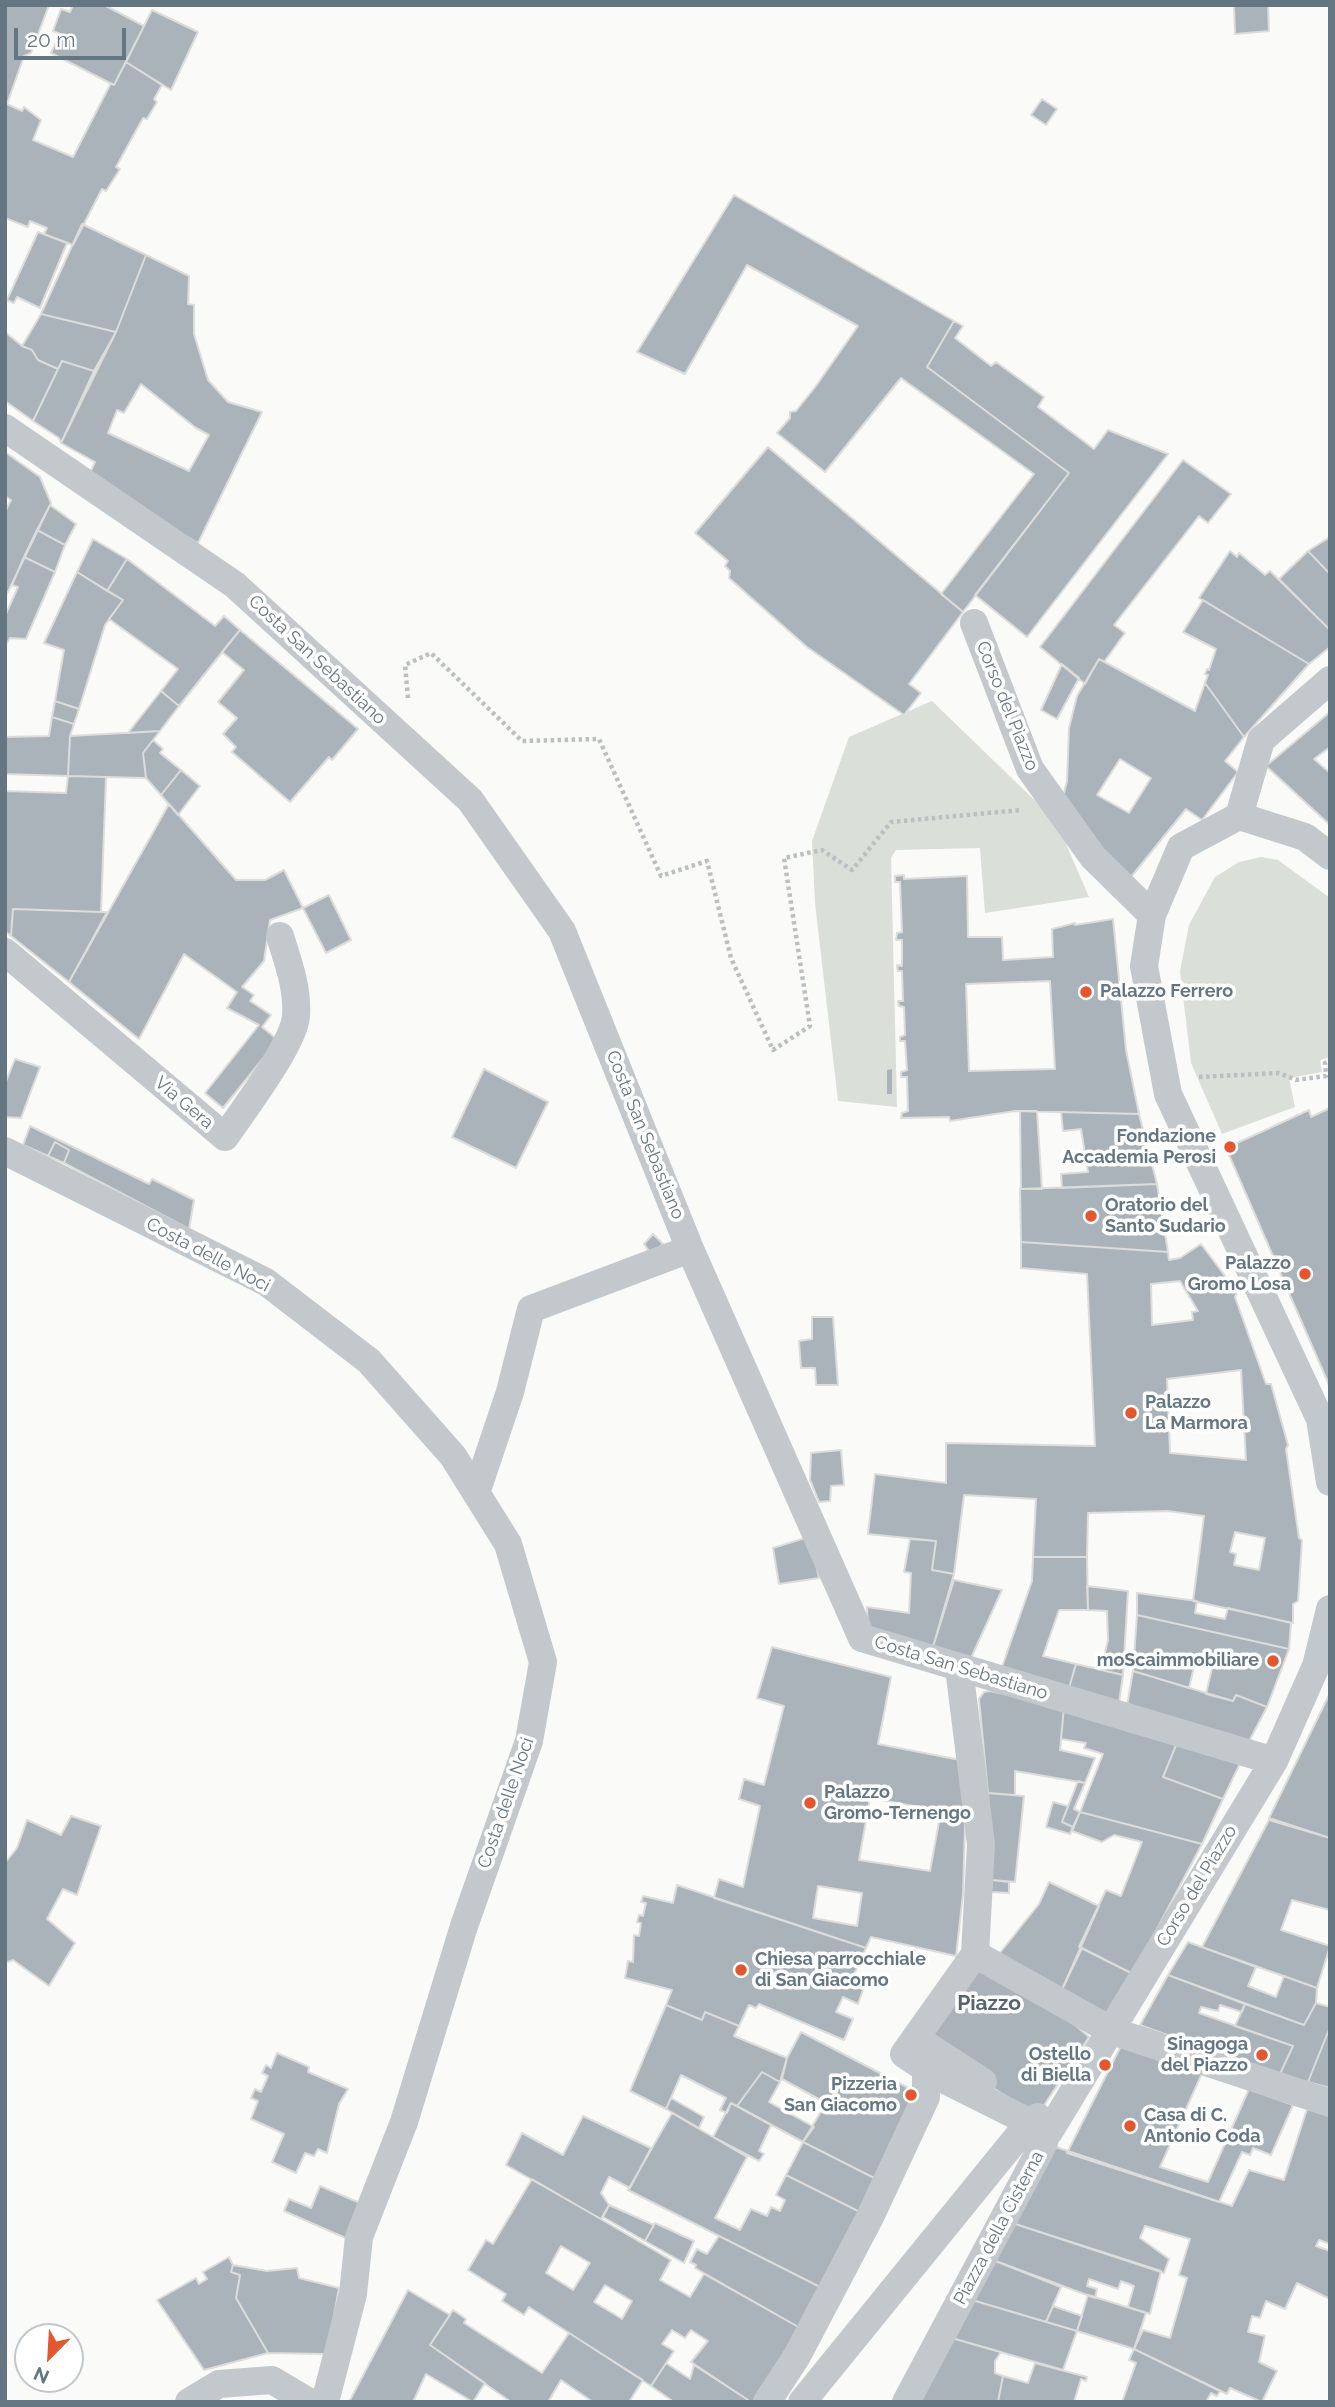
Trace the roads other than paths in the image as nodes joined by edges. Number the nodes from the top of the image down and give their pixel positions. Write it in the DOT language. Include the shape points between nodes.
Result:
graph roads {
  1 [pos="5,428"];
  2 [pos="974,622"];
  3 [pos="1330,680"];
  4 [pos="1239,816"];
  5 [pos="1330,856"];
  6 [pos="1152,915"];
  7 [pos="280,936"];
  8 [pos="5,952"];
  9 [pos="5,1151"];
  10 [pos="690,1250"];
  11 [pos="1330,1482"];
  12 [pos="476,1493"];
  13 [pos="1330,1609"];
  14 [pos="959,1668"];
  15 [pos="1274,1761"];
  16 [pos="975,1954"];
  17 [pos="1112,2031"];
  18 [pos="915,2062"];
  19 [pos="1330,2103"];
  20 [pos="1037,2127"];
  21 [pos="188,2402"];
  22 [pos="309,2402"];
  23 [pos="326,2402"];
  24 [pos="767,2402"];
  25 [pos="803,2402"];
  26 [pos="906,2402"];
  1 -- 10 [label="street, Costa San Sebastiano" via="234,585 470,800 562,931"];
  2 -- 6 [label="street, Corso del Piazzo" via="1030,769 1093,857"];
  3 -- 4 [label="street" via="1261,740"];
  4 -- 5 [label="street" via="1305,837"];
  4 -- 6 [label="street" via="1181,847"];
  6 -- 11 [label="street" via="1144,966 1168,1094 1320,1419"];
  7 -- 8 [label="street, Via Gera" via="294,984 296,1018 268,1076 225,1137"];
  9 -- 12 [label="street, Costa delle Noci" via="266,1283 369,1361 453,1456"];
  10 -- 12 [label="street" via="531,1309 510,1392"];
  10 -- 14 [label="street, Costa San Sebastiano" via="862,1638"];
  12 -- 23 [label="street, Costa delle Noci" via="508,1544 543,1662 530,1741 464,1926 404,2122 359,2237 353,2294"];
  13 -- 15 [label="street, Corso del Piazzo" via="1316,1666"];
  14 -- 15 [label="street, Costa San Sebastiano"];
  14 -- 16 [label="street" via="981,1844"];
  15 -- 17 [label="street, Corso del Piazzo"];
  16 -- 17 [label="street"];
  16 -- 18 [label="street"];
  17 -- 19 [label="street"];
  17 -- 20 [label="street, Corso del Piazzo" via="1049,2132"];
  18 -- 20 [label="street, Piazza della Cisterna" via="926,2045 1037,2116"];
  18 -- 24 [label="street, Piazza della Cisterna" via="926,2097 870,2217 797,2356"];
  20 -- 25 [label="street, Piazza della Cisterna"];
  20 -- 26 [label="street, Piazza della Cisterna" via="1044,2143"];
  21 -- 22 [label="street" via="219,2384 272,2380"];
}
